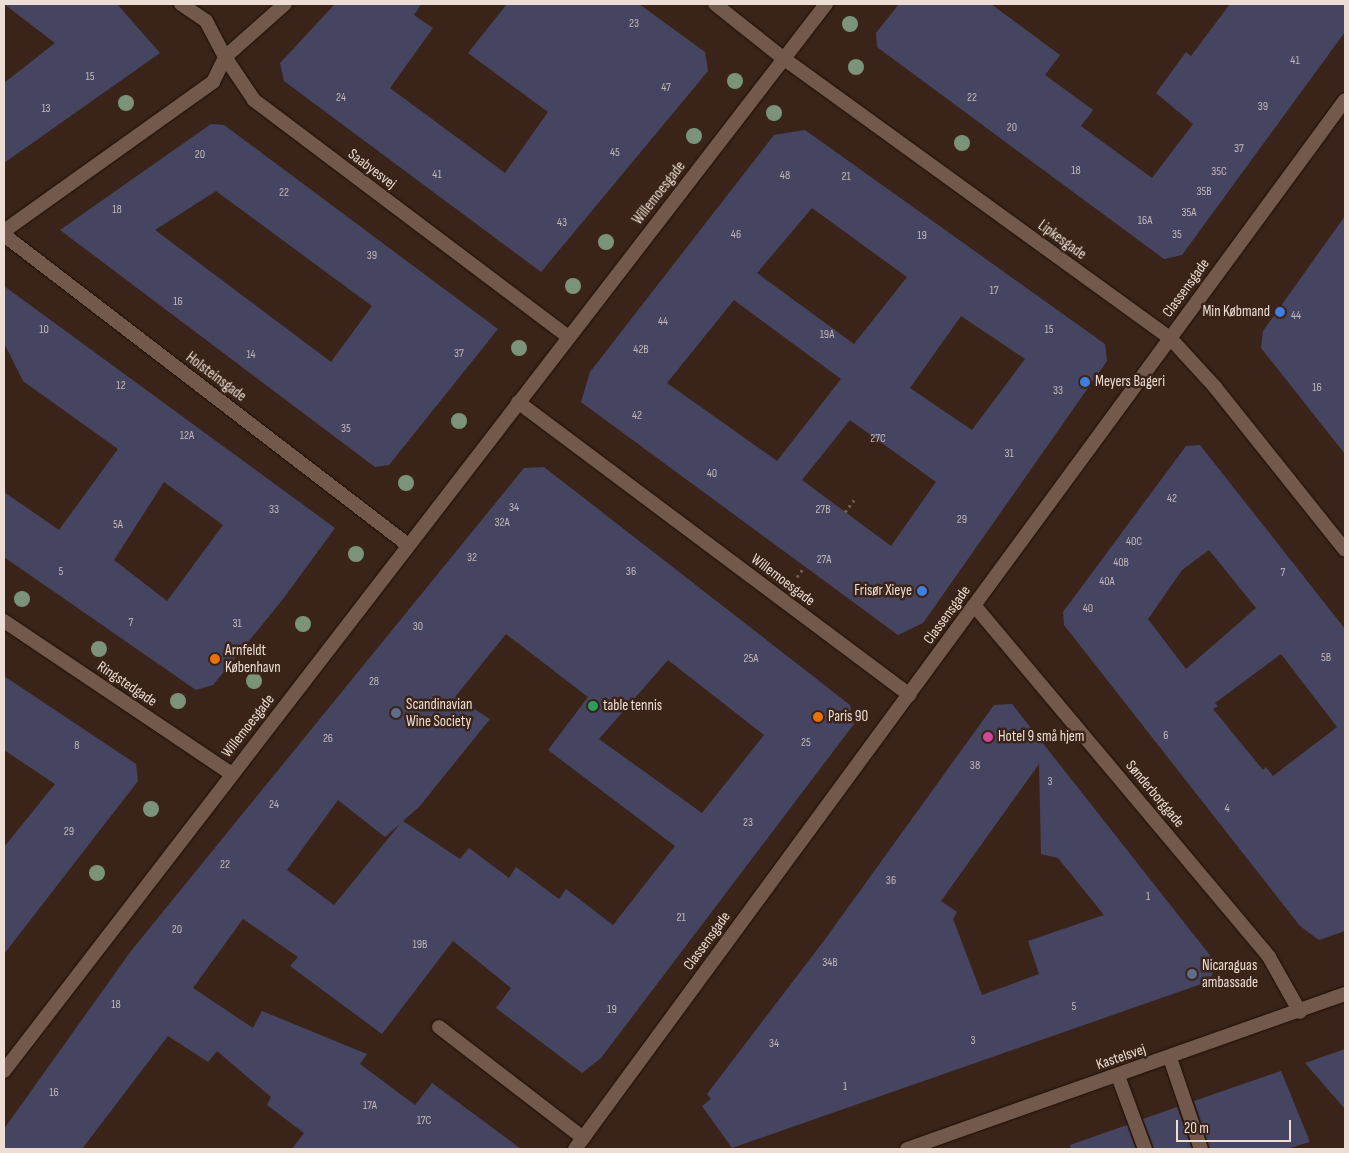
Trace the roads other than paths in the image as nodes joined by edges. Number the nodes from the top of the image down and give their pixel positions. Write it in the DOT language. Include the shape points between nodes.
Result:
graph roads {
  1 [pos="181,4"];
  2 [pos="285,4"];
  3 [pos="715,4"];
  4 [pos="826,4"];
  5 [pos="225,57"];
  6 [pos="783,58"];
  7 [pos="1345,100"];
  8 [pos="4,231"];
  9 [pos="4,235"];
  10 [pos="568,337"];
  11 [pos="1170,338"];
  12 [pos="518,402"];
  13 [pos="408,545"];
  14 [pos="1345,550"];
  15 [pos="974,605"];
  16 [pos="4,621"];
  17 [pos="908,694"];
  18 [pos="232,774"];
  19 [pos="1345,994"];
  20 [pos="1300,1012"];
  21 [pos="439,1027"];
  22 [pos="1170,1058"];
  23 [pos="4,1071"];
  24 [pos="1118,1076"];
  25 [pos="583,1138"];
  26 [pos="575,1149"];
  27 [pos="907,1149"];
  28 [pos="1145,1149"];
  29 [pos="1201,1149"];
  1 -- 5 [label="street, Saabyesvej" via="206,21"];
  2 -- 5 [label="street"];
  3 -- 6 [label="street, Lipkesgade"];
  4 -- 6 [label="street, Willemoesgade"];
  5 -- 8 [label="street" via="213,82"];
  5 -- 10 [label="street, Saabyesvej" via="254,100"];
  6 -- 10 [label="street, Willemoesgade"];
  6 -- 11 [label="street, Lipkesgade"];
  7 -- 11 [label="street, Classensgade"];
  9 -- 13 [label="street, Holsteinsgade"];
  10 -- 12 [label="street, Willemoesgade"];
  11 -- 14 [label="street, Lipkesgade" via="1215,387"];
  11 -- 15 [label="street, Classensgade"];
  12 -- 13 [label="street, Willemoesgade"];
  12 -- 17 [label="street, Willemoesgade"];
  13 -- 18 [label="street, Willemoesgade"];
  15 -- 17 [label="street, Classensgade"];
  15 -- 20 [label="street, Sønderborggade" via="1269,957"];
  16 -- 18 [label="street, Ringstedgade"];
  17 -- 25 [label="street, Classensgade"];
  18 -- 23 [label="street, Willemoesgade"];
  19 -- 20 [label="street, Kastelsvej"];
  20 -- 22 [label="street, Kastelsvej"];
  21 -- 25 [label="street"];
  22 -- 24 [label="street, Kastelsvej"];
  22 -- 29 [label="street"];
  24 -- 27 [label="street, Kastelsvej"];
  24 -- 28 [label="street"];
  25 -- 26 [label="street, Classensgade"];
}
